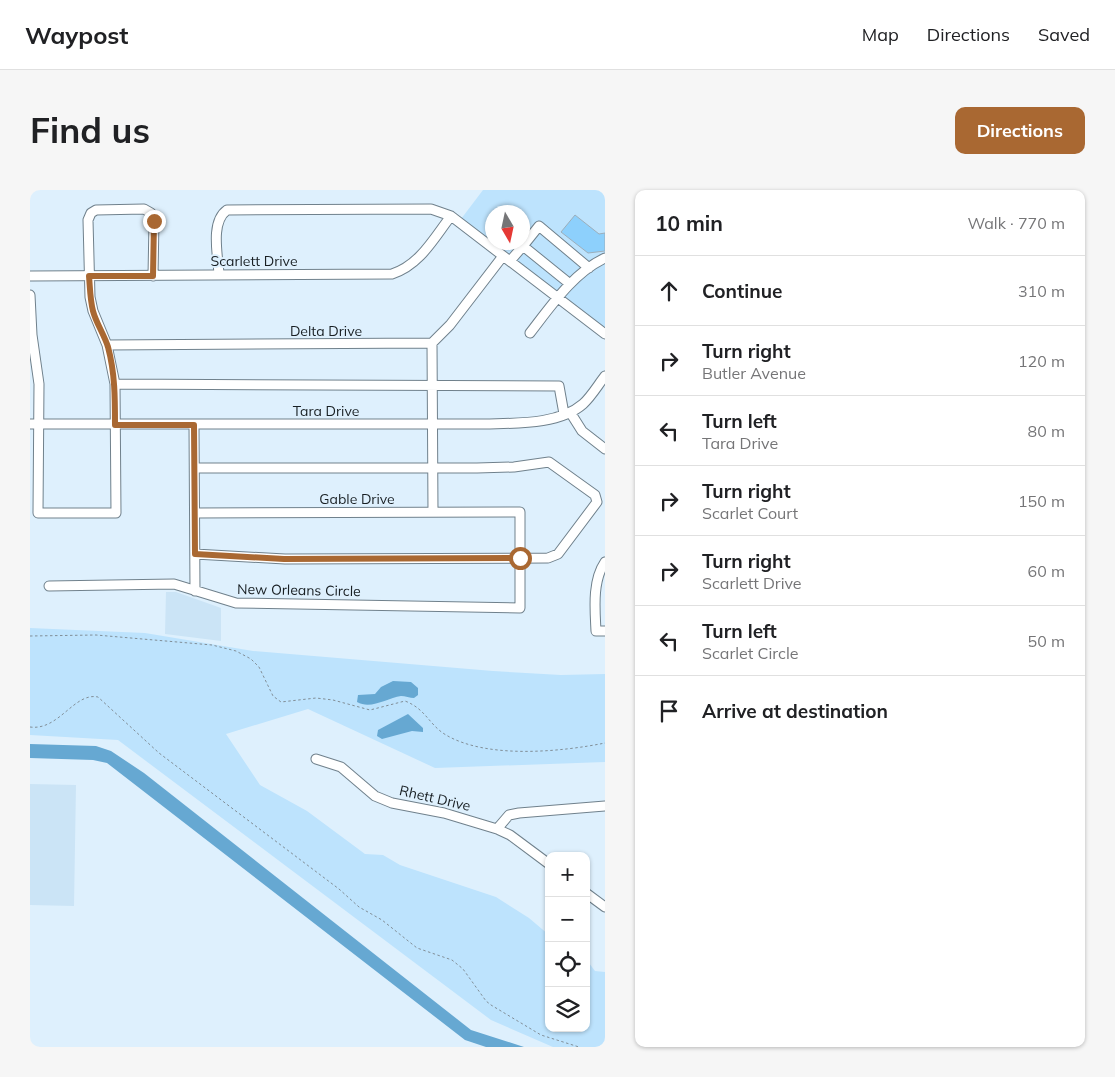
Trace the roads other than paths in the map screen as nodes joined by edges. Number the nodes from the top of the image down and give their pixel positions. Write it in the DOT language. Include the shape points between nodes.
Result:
graph roads {
  1 [pos="451,216"];
  2 [pos="530,237"];
  3 [pos="518,250"];
  4 [pos="528,250"];
  5 [pos="507,258"];
  6 [pos="605,258"];
  7 [pos="589,268"];
  8 [pos="219,274"];
  9 [pos="30,276"];
  10 [pos="89,276"];
  11 [pos="153,276"];
  12 [pos="570,284"];
  13 [pos="30,295"];
  14 [pos="557,298"];
  15 [pos="530,333"];
  16 [pos="605,334"];
  17 [pos="432,343"];
  18 [pos="107,345"];
  19 [pos="605,376"];
  20 [pos="116,384"];
  21 [pos="432,385"];
  22 [pos="567,413"];
  23 [pos="35,424"];
  24 [pos="433,424"];
  25 [pos="115,425"];
  26 [pos="194,425"];
  27 [pos="605,449"];
  28 [pos="195,468"];
  29 [pos="433,468"];
  30 [pos="433,512"];
  31 [pos="195,514"];
  32 [pos="195,554"];
  33 [pos="520,558"];
  34 [pos="605,562"];
  35 [pos="49,586"];
  36 [pos="195,591"];
  37 [pos="605,631"];
  38 [pos="316,759"];
  39 [pos="605,806"];
  40 [pos="497,829"];
  41 [pos="545,861"];
  42 [pos="590,896"];
  43 [pos="605,907"];
  1 -- 5 [label="street"];
  1 -- 8 [label="street, Scarlett Drive" via="417,260 405,270 392,274"];
  1 -- 8 [label="street" via="431,210 227,210 217,222"];
  2 -- 7 [label="street" via="539,226"];
  3 -- 5 [label="street"];
  4 -- 12 [label="street"];
  5 -- 14 [label="street"];
  5 -- 17 [label="street"];
  6 -- 7 [label="street"];
  7 -- 12 [label="street"];
  8 -- 11 [label="street, Scarlett Drive"];
  9 -- 10 [label="street, Scarlett Drive"];
  10 -- 11 [label="street, Scarlett Drive"];
  10 -- 11 [label="street" via="88,220 91,213 96,210 144,209 151,213 154,221"];
  10 -- 18 [label="street" via="93,312"];
  12 -- 14 [label="street"];
  13 -- 23 [label="street" via="39,384"];
  14 -- 15 [label="street"];
  14 -- 16 [label="street"];
  17 -- 18 [label="street, Delta Drive"];
  17 -- 21 [label="street"];
  18 -- 20 [label="street"];
  19 -- 22 [label="street, Tara Drive" via="583,404"];
  20 -- 21 [label="street"];
  20 -- 25 [label="street"];
  21 -- 22 [label="street" via="560,386"];
  21 -- 24 [label="street"];
  22 -- 24 [label="street, Tara Drive" via="516,422"];
  22 -- 27 [label="street" via="582,431"];
  23 -- 25 [label="street, Tara Drive"];
  23 -- 25 [label="street" via="38,513 116,513"];
  24 -- 26 [label="street, Tara Drive"];
  24 -- 29 [label="street"];
  25 -- 26 [label="street, Tara Drive"];
  26 -- 28 [label="street"];
  28 -- 29 [label="street"];
  28 -- 31 [label="street"];
  29 -- 30 [label="street"];
  29 -- 33 [label="street" via="514,468 549,462 595,495 597,502 594,508 558,554 548,558"];
  30 -- 31 [label="street, Gable Drive"];
  30 -- 33 [label="street, Gable Drive" via="520,512"];
  31 -- 32 [label="street"];
  32 -- 33 [label="street" via="284,559"];
  32 -- 36 [label="street"];
  33 -- 36 [label="street, New Orleans Circle" via="520,608 236,603"];
  34 -- 37 [label="street" via="596,587 595,616 596,631"];
  35 -- 36 [label="street, New Orleans Circle" via="174,584"];
  38 -- 40 [label="street, Rhett Drive" via="341,767 375,796 392,803 444,813"];
  39 -- 40 [label="street" via="518,813 509,815"];
  40 -- 41 [label="street, Rhett Drive"];
  42 -- 43 [label="street"];
}
